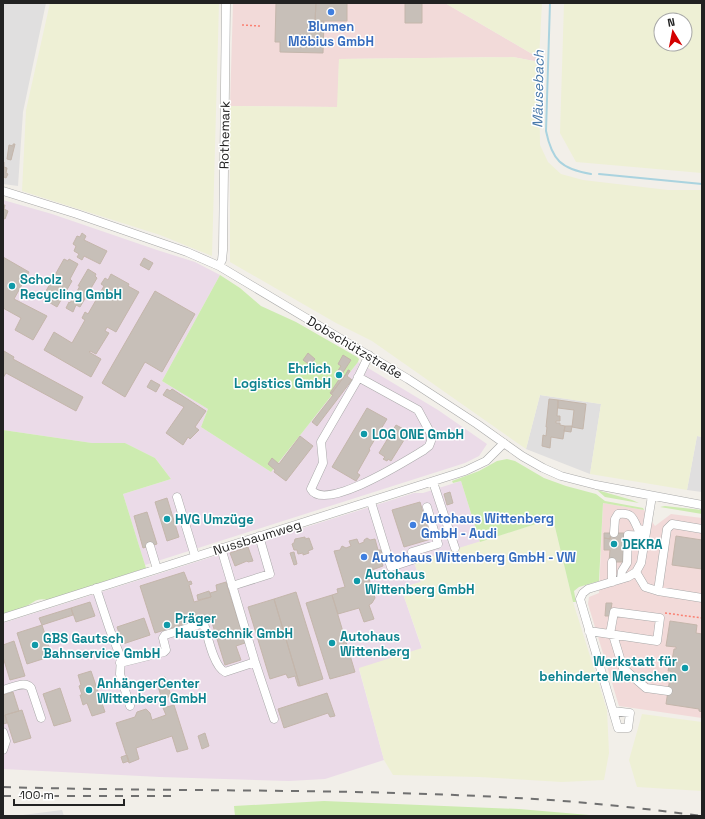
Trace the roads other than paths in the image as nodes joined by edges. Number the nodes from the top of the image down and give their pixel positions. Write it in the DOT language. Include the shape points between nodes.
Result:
graph roads {
  1 [pos="226,3"];
  2 [pos="3,191"];
  3 [pos="219,266"];
  4 [pos="369,355"];
  5 [pos="358,377"];
  6 [pos="504,443"];
  7 [pos="433,482"];
  8 [pos="652,496"];
  9 [pos="177,497"];
  10 [pos="371,502"];
  11 [pos="702,505"];
  12 [pos="427,507"];
  13 [pos="446,519"];
  14 [pos="432,524"];
  15 [pos="702,528"];
  16 [pos="614,533"];
  17 [pos="645,533"];
  18 [pos="259,536"];
  19 [pos="150,546"];
  20 [pos="221,548"];
  21 [pos="455,548"];
  22 [pos="195,556"];
  23 [pos="612,562"];
  24 [pos="157,568"];
  25 [pos="636,572"];
  26 [pos="621,579"];
  27 [pos="612,582"];
  28 [pos="232,586"];
  29 [pos="96,588"];
  30 [pos="658,591"];
  31 [pos="702,598"];
  32 [pos="3,618"];
  33 [pos="589,631"];
  34 [pos="612,635"];
  35 [pos="255,662"];
  36 [pos="120,663"];
  37 [pos="3,690"];
  38 [pos="668,691"];
  39 [pos="130,706"];
  40 [pos="613,711"];
  41 [pos="41,718"];
  42 [pos="274,719"];
  43 [pos="3,732"];
  44 [pos="3,750"];
  1 -- 3 [label="street, Rothemark" via="223,250"];
  2 -- 3 [label="street, Dobschützstraße" via="187,252"];
  3 -- 4 [label="street, Dobschützstraße"];
  4 -- 5 [label="street"];
  4 -- 6 [label="street, Dobschützstraße"];
  5 -- 5 [label="street" via="321,442 323,463 311,486 312,491 316,493 343,493 418,454 427,448 431,441 430,430 418,410"];
  6 -- 7 [label="street, Nussbaumweg" via="480,465"];
  6 -- 8 [label="street, Dobschützstraße" via="528,460 561,476"];
  7 -- 10 [label="street, Nussbaumweg"];
  7 -- 13 [label="street"];
  8 -- 11 [label="street, Dobschützstraße"];
  8 -- 17 [label="street"];
  9 -- 22 [label="street"];
  10 -- 14 [label="street" via="391,566 414,559 412,552 438,544"];
  10 -- 18 [label="street, Nussbaumweg"];
  12 -- 14 [label="street"];
  13 -- 14 [label="street"];
  13 -- 21 [label="street"];
  15 -- 30 [label="street" via="672,524 667,529"];
  16 -- 17 [label="street" via="615,519 618,514 625,513 632,517 638,529"];
  17 -- 25 [label="street" via="641,563"];
  17 -- 26 [label="street" via="628,535 627,563"];
  18 -- 20 [label="street, Nussbaumweg"];
  18 -- 28 [label="street" via="270,574"];
  19 -- 24 [label="street"];
  20 -- 22 [label="street, Nussbaumweg"];
  20 -- 28 [label="street"];
  22 -- 24 [label="street, Nussbaumweg"];
  23 -- 27 [label="street"];
  24 -- 29 [label="street, Nussbaumweg"];
  25 -- 26 [label="street"];
  25 -- 30 [label="street" via="645,587"];
  26 -- 27 [label="street"];
  27 -- 33 [label="street" via="583,593 580,600"];
  28 -- 35 [label="street"];
  29 -- 32 [label="street, Nussbaumweg"];
  29 -- 36 [label="street" via="121,658"];
  30 -- 31 [label="street"];
  33 -- 34 [label="street"];
  33 -- 40 [label="street"];
  34 -- 34 [label="street" via="614,612 660,618 657,641"];
  34 -- 38 [label="street" via="623,668 646,688"];
  35 -- 36 [label="street" via="225,672 220,670 205,627 201,624 165,634 164,652"];
  35 -- 42 [label="street"];
  36 -- 39 [label="street" via="120,674"];
  37 -- 41 [label="street" via="28,685"];
  43 -- 44 [label="street" via="6,741"];
}
